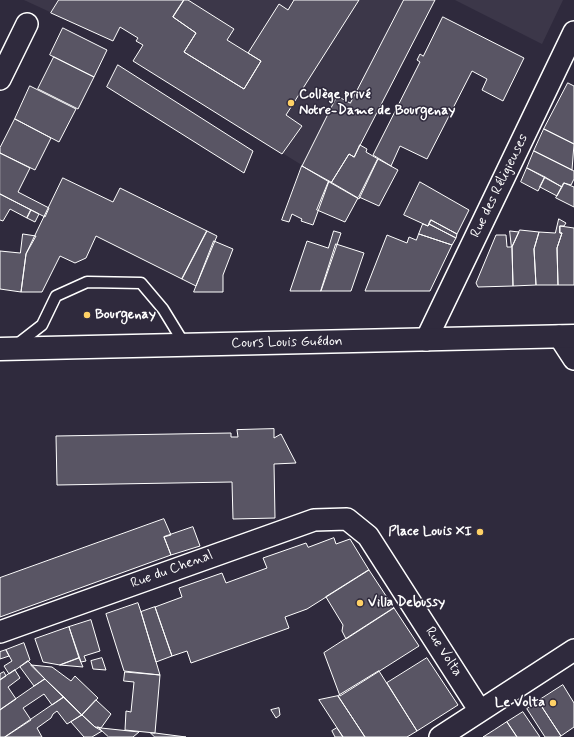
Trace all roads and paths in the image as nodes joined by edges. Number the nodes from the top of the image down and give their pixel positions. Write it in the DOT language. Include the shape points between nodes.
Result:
graph roads {
  1 [pos="27,24"];
  2 [pos="574,32"];
  3 [pos="0,79"];
  4 [pos="567,336"];
  5 [pos="426,340"];
  6 [pos="186,345"];
  7 [pos="7,348"];
  8 [pos="574,358"];
  9 [pos="347,519"];
  10 [pos="0,632"];
  11 [pos="574,650"];
  12 [pos="480,711"];
  13 [pos="440,737"];
  1 -- 3 [label="street"];
  2 -- 5 [label="street, Rue des Réligieuses"];
  4 -- 5 [label="main road, Cours Louis Guédon"];
  4 -- 8 [label="street"];
  5 -- 6 [label="main road, Cours Louis Guédon"];
  6 -- 7 [label="main road, Cours Louis Guédon"];
  6 -- 7 [label="lane" via="163,309 141,283 87,282 56,296 42,325"];
  9 -- 10 [label="street, Rue du Chenal" via="314,520"];
  9 -- 12 [label="street, Rue Volta" via="368,536"];
  11 -- 12 [label="street"];
  12 -- 13 [label="street"];
}
